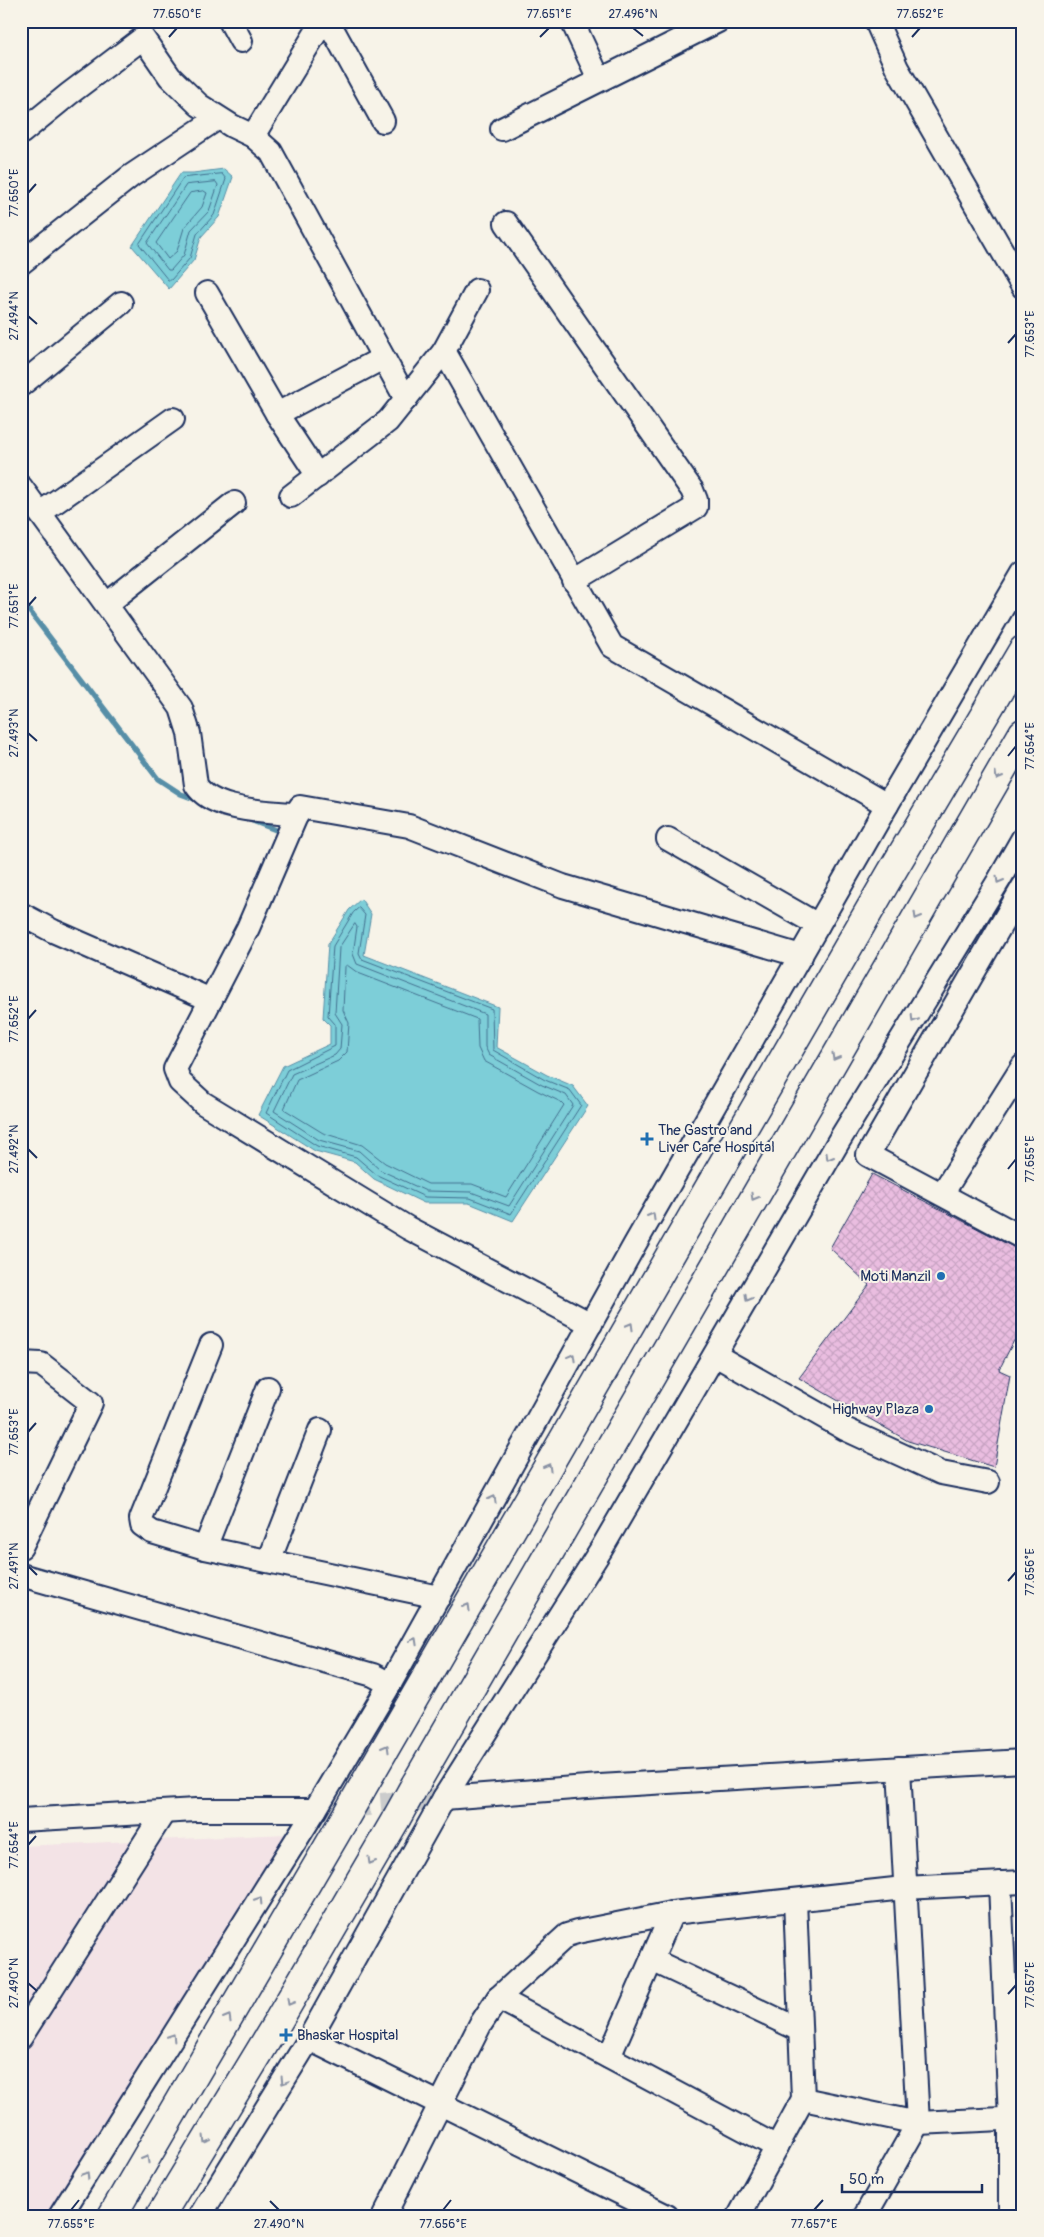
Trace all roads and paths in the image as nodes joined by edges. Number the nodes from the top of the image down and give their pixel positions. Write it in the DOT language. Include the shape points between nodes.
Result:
graph roads {
  1 [pos="230,21"];
  2 [pos="323,21"];
  3 [pos="328,21"];
  4 [pos="572,21"];
  5 [pos="718,21"];
  6 [pos="876,21"];
  7 [pos="241,41"];
  8 [pos="599,79"];
  9 [pos="218,118"];
  10 [pos="383,121"];
  11 [pos="502,129"];
  12 [pos="21,134"];
  13 [pos="253,136"];
  14 [pos="506,223"];
  15 [pos="21,263"];
  16 [pos="1023,287"];
  17 [pos="477,290"];
  18 [pos="207,294"];
  19 [pos="121,303"];
  20 [pos="444,351"];
  21 [pos="383,358"];
  22 [pos="21,385"];
  23 [pos="406,399"];
  24 [pos="277,414"];
  25 [pos="173,419"];
  26 [pos="318,476"];
  27 [pos="21,487"];
  28 [pos="291,496"];
  29 [pos="234,503"];
  30 [pos="40,513"];
  31 [pos="1023,573"];
  32 [pos="574,581"];
  33 [pos="107,604"];
  34 [pos="1023,650"];
  35 [pos="1023,733"];
  36 [pos="887,805"];
  37 [pos="297,815"];
  38 [pos="1023,838"];
  39 [pos="668,839"];
  40 [pos="1023,887"];
  41 [pos="21,914"];
  42 [pos="818,926"];
  43 [pos="801,956"];
  44 [pos="211,1000"];
  45 [pos="1023,1066"];
  46 [pos="942,1194"];
  47 [pos="1023,1238"];
  48 [pos="591,1324"];
  49 [pos="211,1345"];
  50 [pos="715,1355"];
  51 [pos="21,1364"];
  52 [pos="268,1388"];
  53 [pos="320,1430"];
  54 [pos="988,1482"];
  55 [pos="21,1547"];
  56 [pos="205,1548"];
  57 [pos="269,1561"];
  58 [pos="21,1575"];
  59 [pos="439,1597"];
  60 [pos="390,1684"];
  61 [pos="1023,1761"];
  62 [pos="899,1768"];
  63 [pos="444,1798"];
  64 [pos="315,1810"];
  65 [pos="164,1812"];
  66 [pos="21,1820"];
  67 [pos="1023,1882"];
  68 [pos="1000,1883"];
  69 [pos="904,1888"];
  70 [pos="795,1900"];
  71 [pos="672,1913"];
  72 [pos="652,1960"];
  73 [pos="498,1998"];
  74 [pos="1014,2025"];
  75 [pos="800,2030"];
  76 [pos="21,2037"];
  77 [pos="309,2039"];
  78 [pos="609,2057"];
  79 [pos="803,2099"];
  80 [pos="440,2104"];
  81 [pos="1016,2119"];
  82 [pos="918,2123"];
  83 [pos="777,2146"];
  84 [pos="60,2216"];
  85 [pos="112,2216"];
  86 [pos="160,2216"];
  87 [pos="200,2216"];
  88 [pos="384,2216"];
  89 [pos="667,2216"];
  90 [pos="739,2216"];
  91 [pos="865,2216"];
  92 [pos="1012,2216"];
  93 [pos="1023,2216"];
  1 -- 7 [label="street"];
  2 -- 13 [label="street"];
  3 -- 10 [label="street"];
  4 -- 8 [label="street"];
  5 -- 8 [label="street"];
  6 -- 16 [label="street" via="897,68"];
  8 -- 11 [label="street"];
  9 -- 12 [label="street" via="170,77 143,38"];
  9 -- 13 [label="street"];
  9 -- 15 [label="street" via="131,176"];
  13 -- 21 [label="street" via="271,152"];
  14 -- 32 [label="street" via="696,500 696,507"];
  17 -- 20 [label="street"];
  18 -- 24 [label="street"];
  19 -- 22 [label="street"];
  20 -- 23 [label="street"];
  20 -- 32 [label="street"];
  21 -- 23 [label="street"];
  21 -- 24 [label="street"];
  23 -- 26 [label="street" via="388,421"];
  24 -- 26 [label="street"];
  25 -- 30 [label="street"];
  26 -- 28 [label="street"];
  27 -- 30 [label="street"];
  29 -- 33 [label="street"];
  30 -- 33 [label="street"];
  31 -- 36 [label="street"];
  32 -- 36 [label="street" via="612,646"];
  33 -- 37 [label="street" via="181,708 189,733 196,786 200,792 220,804"];
  85 -- 34 [label="highway, one-way, bridge"];
  35 -- 86 [label="highway, one-way, bridge" via="396,1819"];
  36 -- 42 [label="street"];
  37 -- 43 [label="street" via="300,807 409,826 563,886"];
  37 -- 44 [label="street" via="248,928"];
  38 -- 50 [label="street, one-way" via="840,1139"];
  39 -- 42 [label="street"];
  40 -- 46 [label="street" via="868,1154"];
  41 -- 44 [label="street"];
  42 -- 43 [label="street"];
  48 -- 43 [label="street, one-way"];
  44 -- 48 [label="street" via="175,1069 180,1082 203,1103 408,1228"];
  45 -- 46 [label="street"];
  46 -- 47 [label="street"];
  59 -- 48 [label="street, one-way"];
  49 -- 56 [label="street" via="141,1520 142,1525 152,1532"];
  50 -- 54 [label="street" via="845,1429 941,1473"];
  50 -- 63 [label="street" via="602,1548"];
  51 -- 55 [label="street" via="41,1364 90,1403"];
  52 -- 56 [label="street"];
  53 -- 57 [label="street"];
  56 -- 57 [label="street"];
  57 -- 59 [label="street"];
  58 -- 60 [label="street" via="373,1676"];
  60 -- 59 [label="street, one-way"];
  60 -- 64 [label="street"];
  61 -- 62 [label="street"];
  62 -- 63 [label="street"];
  62 -- 69 [label="street"];
  63 -- 77 [label="street"];
  64 -- 65 [label="street"];
  84 -- 64 [label="street, one-way"];
  65 -- 66 [label="street"];
  65 -- 76 [label="street"];
  67 -- 68 [label="street"];
  68 -- 69 [label="street"];
  68 -- 74 [label="street"];
  69 -- 70 [label="street"];
  69 -- 82 [label="street"];
  70 -- 71 [label="street"];
  70 -- 75 [label="street"];
  71 -- 72 [label="street"];
  71 -- 73 [label="street" via="567,1935"];
  72 -- 75 [label="street"];
  72 -- 78 [label="street"];
  73 -- 78 [label="street"];
  73 -- 80 [label="street" via="480,2025"];
  74 -- 81 [label="street"];
  75 -- 79 [label="street"];
  77 -- 80 [label="street"];
  77 -- 87 [label="street, one-way"];
  78 -- 83 [label="street"];
  79 -- 82 [label="street"];
  79 -- 83 [label="street"];
  80 -- 88 [label="street"];
  80 -- 89 [label="street"];
  81 -- 82 [label="street"];
  81 -- 92 [label="street"];
  82 -- 91 [label="street"];
  83 -- 90 [label="street"];
  92 -- 93 [label="street"];
}
